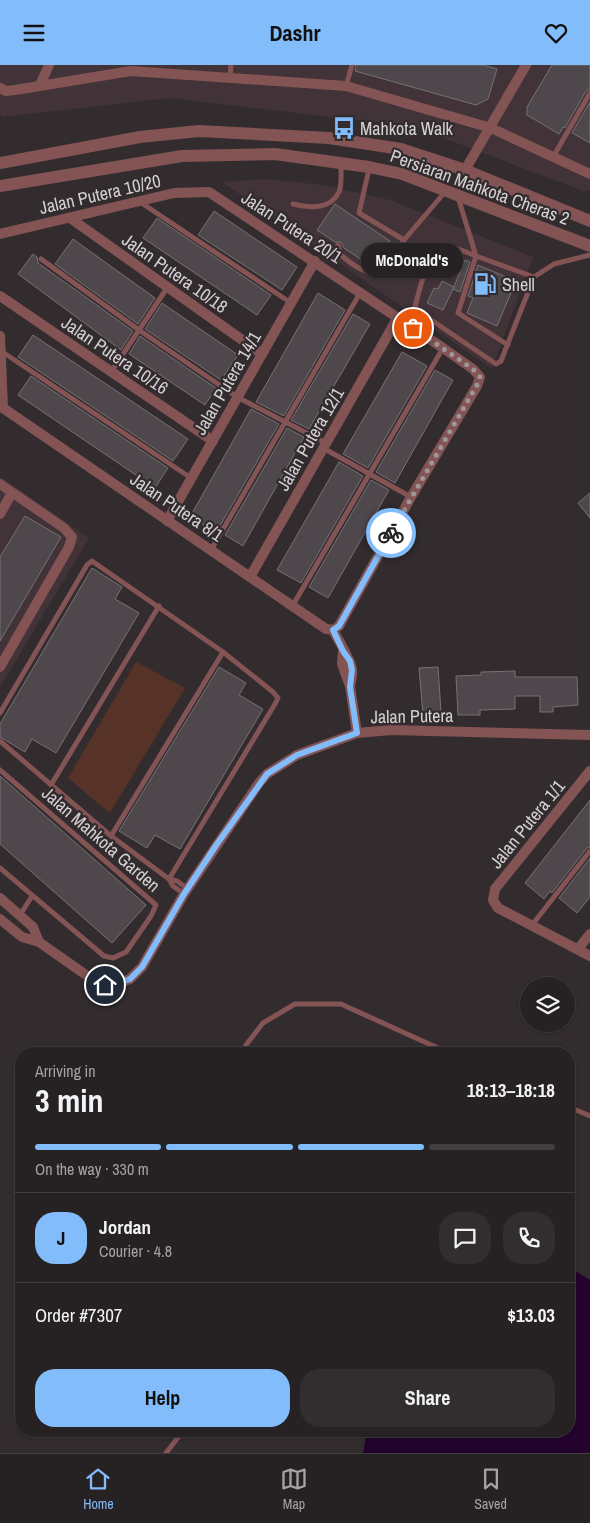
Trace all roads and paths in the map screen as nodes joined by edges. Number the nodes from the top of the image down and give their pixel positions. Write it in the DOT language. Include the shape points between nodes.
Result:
graph roads {
  1 [pos="49,65"];
  2 [pos="231,65"];
  3 [pos="352,65"];
  4 [pos="526,65"];
  5 [pos="230,77"];
  6 [pos="40,85"];
  7 [pos="346,86"];
  8 [pos="0,88"];
  9 [pos="590,93"];
  10 [pos="491,127"];
  11 [pos="553,157"];
  12 [pos="0,163"];
  13 [pos="342,164"];
  14 [pos="369,167"];
  15 [pos="464,170"];
  16 [pos="590,174"];
  17 [pos="0,186"];
  18 [pos="209,192"];
  19 [pos="452,192"];
  20 [pos="140,202"];
  21 [pos="293,204"];
  22 [pos="70,218"];
  23 [pos="590,221"];
  24 [pos="0,234"];
  25 [pos="404,240"];
  26 [pos="338,245"];
  27 [pos="590,246"];
  28 [pos="590,255"];
  29 [pos="476,256"];
  30 [pos="41,259"];
  31 [pos="315,261"];
  32 [pos="534,277"];
  33 [pos="167,288"];
  34 [pos="360,292"];
  35 [pos="0,296"];
  36 [pos="291,304"];
  37 [pos="398,317"];
  38 [pos="139,330"];
  39 [pos="0,336"];
  40 [pos="508,345"];
  41 [pos="443,348"];
  42 [pos="1,351"];
  43 [pos="262,354"];
  44 [pos="111,371"];
  45 [pos="238,397"];
  46 [pos="285,421"];
  47 [pos="213,441"];
  48 [pos="324,446"];
  49 [pos="370,474"];
  50 [pos="191,478"];
  51 [pos="0,484"];
  52 [pos="12,493"];
  53 [pos="411,497"];
  54 [pos="0,514"];
  55 [pos="167,521"];
  56 [pos="211,550"];
  57 [pos="250,577"];
  58 [pos="293,605"];
  59 [pos="159,606"];
  60 [pos="333,630"];
  61 [pos="222,651"];
  62 [pos="0,667"];
  63 [pos="0,713"];
  64 [pos="357,733"];
  65 [pos="590,735"];
  66 [pos="0,741"];
  67 [pos="0,770"];
  68 [pos="590,771"];
  69 [pos="51,785"];
  70 [pos="111,836"];
  71 [pos="590,851"];
  72 [pos="0,868"];
  73 [pos="169,879"];
  74 [pos="186,891"];
  75 [pos="32,896"];
  76 [pos="0,899"];
  77 [pos="20,915"];
  78 [pos="0,919"];
  79 [pos="532,925"];
  80 [pos="590,934"];
  81 [pos="39,942"];
  82 [pos="578,949"];
  83 [pos="590,956"];
  84 [pos="245,1047"];
  85 [pos="436,1047"];
  86 [pos="575,1110"];
  87 [pos="590,1116"];
  88 [pos="178,1437"];
  89 [pos="166,1453"];
  1 -- 6 [label="street"];
  2 -- 5 [label="lane"];
  3 -- 7 [label="lane"];
  4 -- 10 [label="street"];
  5 -- 6 [label="street" via="131,71"];
  5 -- 7 [label="street"];
  6 -- 8 [label="street" via="15,91"];
  7 -- 10 [label="street"];
  9 -- 11 [label="lane"];
  10 -- 11 [label="street"];
  10 -- 15 [label="street"];
  11 -- 16 [label="street"];
  12 -- 15 [label="street, Persiaran Mahkota Cheras 2" via="140,137 199,131 339,140 401,149"];
  13 -- 14 [label="street, Persiaran Mahkota Cheras 2"];
  13 -- 17 [label="street, Persiaran Mahkota Cheras 2" via="276,155 182,155"];
  13 -- 21 [label="lane" via="340,191 332,201 309,208"];
  14 -- 19 [label="street, Persiaran Mahkota Cheras 2" via="402,174"];
  14 -- 25 [label="lane" via="358,216"];
  15 -- 23 [label="street, Persiaran Mahkota Cheras 2"];
  18 -- 20 [label="street, Jalan Putera 10/20" via="174,193"];
  18 -- 31 [label="street, Jalan Putera 20/1"];
  19 -- 25 [label="lane"];
  19 -- 27 [label="street, Persiaran Mahkota Cheras 2"];
  19 -- 29 [label="lane"];
  20 -- 22 [label="street, Jalan Putera 10/20"];
  20 -- 36 [label="lane"];
  22 -- 24 [label="street, Jalan Putera 10/20"];
  22 -- 33 [label="street, Jalan Putera 10/18"];
  25 -- 26 [label="lane" via="384,267 368,273 341,255"];
  28 -- 32 [label="lane" via="554,264"];
  29 -- 32 [label="lane"];
  29 -- 40 [label="lane" via="458,313"];
  29 -- 40 [label="lane" via="450,248 439,251 430,260 415,306 496,364 502,361"];
  30 -- 38 [label="lane"];
  31 -- 34 [label="street, Jalan Putera 20/1"];
  31 -- 36 [label="street, Jalan Putera 14/1"];
  32 -- 40 [label="lane"];
  33 -- 38 [label="lane"];
  33 -- 43 [label="street, Jalan Putera 10/18"];
  34 -- 37 [label="street, Jalan Putera 20/1"];
  34 -- 46 [label="lane"];
  35 -- 44 [label="street, Jalan Putera 10/16"];
  36 -- 43 [label="street, Jalan Putera 14/1"];
  37 -- 41 [label="street, Jalan Putera 20/1"];
  37 -- 48 [label="street, Jalan Putera 12/1"];
  38 -- 44 [label="lane"];
  38 -- 45 [label="lane"];
  39 -- 42 [label="street"];
  41 -- 49 [label="lane"];
  41 -- 53 [label="street, Jalan Putera 20/1" via="480,377"];
  42 -- 50 [label="lane"];
  42 -- 55 [label="street, Jalan Putera 8/1" via="3,408"];
  43 -- 45 [label="street, Jalan Putera 14/1"];
  44 -- 47 [label="street, Jalan Putera 10/16"];
  45 -- 46 [label="lane"];
  45 -- 47 [label="street, Jalan Putera 14/1"];
  46 -- 48 [label="lane"];
  46 -- 56 [label="lane"];
  47 -- 50 [label="street, Jalan Putera 14/1"];
  48 -- 49 [label="lane"];
  48 -- 57 [label="street, Jalan Putera 12/1"];
  49 -- 53 [label="lane"];
  49 -- 58 [label="lane"];
  50 -- 55 [label="street, Jalan Putera 14/1"];
  51 -- 52 [label="street"];
  52 -- 54 [label="street"];
  52 -- 62 [label="street" via="64,528 72,537"];
  53 -- 60 [label="street" via="339,626"];
  55 -- 56 [label="street, Jalan Putera 8/1"];
  56 -- 57 [label="street, Jalan Putera 8/1"];
  57 -- 58 [label="street, Jalan Putera 8/1"];
  58 -- 60 [label="street, Jalan Putera 8/1" via="326,629"];
  59 -- 61 [label="lane"];
  59 -- 63 [label="lane" via="92,561"];
  59 -- 69 [label="lane"];
  60 -- 64 [label="street" via="343,651 342,664 350,687"];
  61 -- 70 [label="lane"];
  61 -- 73 [label="lane" via="278,698"];
  64 -- 65 [label="street, Jalan Putera" via="391,730"];
  64 -- 74 [label="street, Jalan Putera" via="297,755 267,774"];
  66 -- 69 [label="lane"];
  67 -- 75 [label="lane, Jalan Mahkota Garden" via="156,905 126,952 113,959 104,956"];
  68 -- 79 [label="street, Jalan Putera 1/1" via="495,889 493,900 498,908"];
  69 -- 70 [label="lane"];
  70 -- 73 [label="lane"];
  71 -- 79 [label="lane"];
  72 -- 75 [label="lane, Jalan Mahkota Garden"];
  73 -- 74 [label="lane" via="177,881"];
  74 -- 81 [label="street, Jalan Putera" via="142,967 122,982 105,985 96,982"];
  75 -- 77 [label="lane"];
  76 -- 77 [label="street, Jalan Putera"];
  77 -- 81 [label="street, Jalan Putera" via="33,927"];
  78 -- 81 [label="street, Jalan Putera" via="22,937"];
  79 -- 82 [label="street"];
  80 -- 82 [label="street"];
  82 -- 83 [label="street"];
  84 -- 85 [label="lane" via="262,1023 295,1004 341,1003"];
  86 -- 87 [label="lane"];
  88 -- 89 [label="lane"];
}
